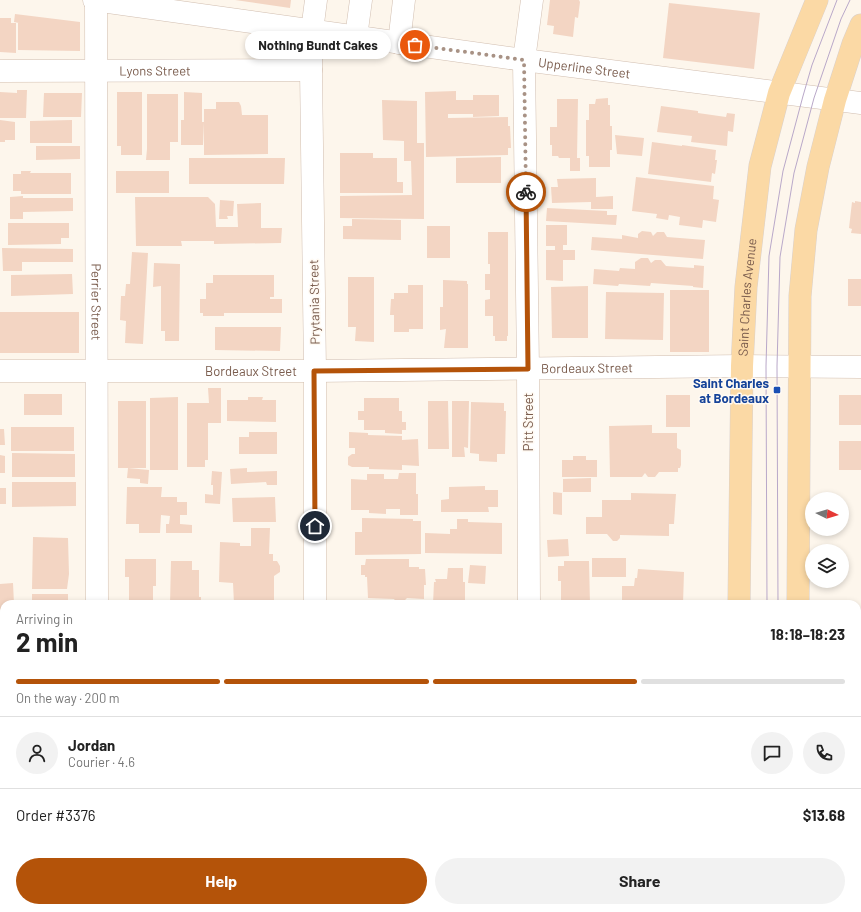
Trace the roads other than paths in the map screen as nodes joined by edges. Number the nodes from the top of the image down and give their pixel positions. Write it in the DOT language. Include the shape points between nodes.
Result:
graph roads {
  1 [pos="96,0"];
  2 [pos="316,0"];
  3 [pos="361,0"];
  4 [pos="404,0"];
  5 [pos="532,0"];
  6 [pos="817,0"];
  7 [pos="861,26"];
  8 [pos="312,31"];
  9 [pos="356,37"];
  10 [pos="399,43"];
  11 [pos="524,60"];
  12 [pos="311,70"];
  13 [pos="0,71"];
  14 [pos="97,71"];
  15 [pos="778,93"];
  16 [pos="835,100"];
  17 [pos="861,104"];
  18 [pos="742,366"];
  19 [pos="798,367"];
  20 [pos="861,367"];
  21 [pos="528,369"];
  22 [pos="0,371"];
  23 [pos="97,371"];
  24 [pos="314,371"];
  25 [pos="97,600"];
  26 [pos="315,600"];
  27 [pos="529,600"];
  28 [pos="739,600"];
  29 [pos="798,600"];
  1 -- 8 [label="street, Upperline Street"];
  1 -- 14 [label="street, Perrier Street"];
  2 -- 8 [label="street, Prytania Street"];
  3 -- 9 [label="street"];
  4 -- 10 [label="street"];
  5 -- 11 [label="street, Pitt Street"];
  6 -- 15 [label="main road, Saint Charles Avenue"];
  7 -- 16 [label="main road"];
  8 -- 9 [label="street, Upperline Street"];
  8 -- 12 [label="street, Prytania Street"];
  9 -- 10 [label="street, Upperline Street"];
  10 -- 11 [label="street, Upperline Street"];
  11 -- 15 [label="street, Upperline Street"];
  11 -- 21 [label="street, Pitt Street"];
  12 -- 14 [label="street, Lyons Street"];
  12 -- 24 [label="street, Prytania Street"];
  13 -- 14 [label="street, Lyons Street"];
  14 -- 23 [label="street, Perrier Street"];
  15 -- 16 [label="street, Upperline Street"];
  15 -- 18 [label="main road, Saint Charles Avenue" via="759,174 746,287"];
  16 -- 17 [label="street, Upperline Street"];
  16 -- 19 [label="main road" via="818,167 806,230 800,296"];
  18 -- 19 [label="street, Bordeaux Street"];
  18 -- 21 [label="street, Bordeaux Street"];
  18 -- 28 [label="main road, Saint Charles Avenue"];
  19 -- 20 [label="street, Bordeaux Street"];
  19 -- 29 [label="main road"];
  21 -- 24 [label="street, Bordeaux Street"];
  21 -- 27 [label="street, Pitt Street"];
  22 -- 23 [label="street, Bordeaux Street"];
  23 -- 24 [label="street, Bordeaux Street"];
  23 -- 25 [label="street, Perrier Street"];
  24 -- 26 [label="street, Prytania Street"];
}
